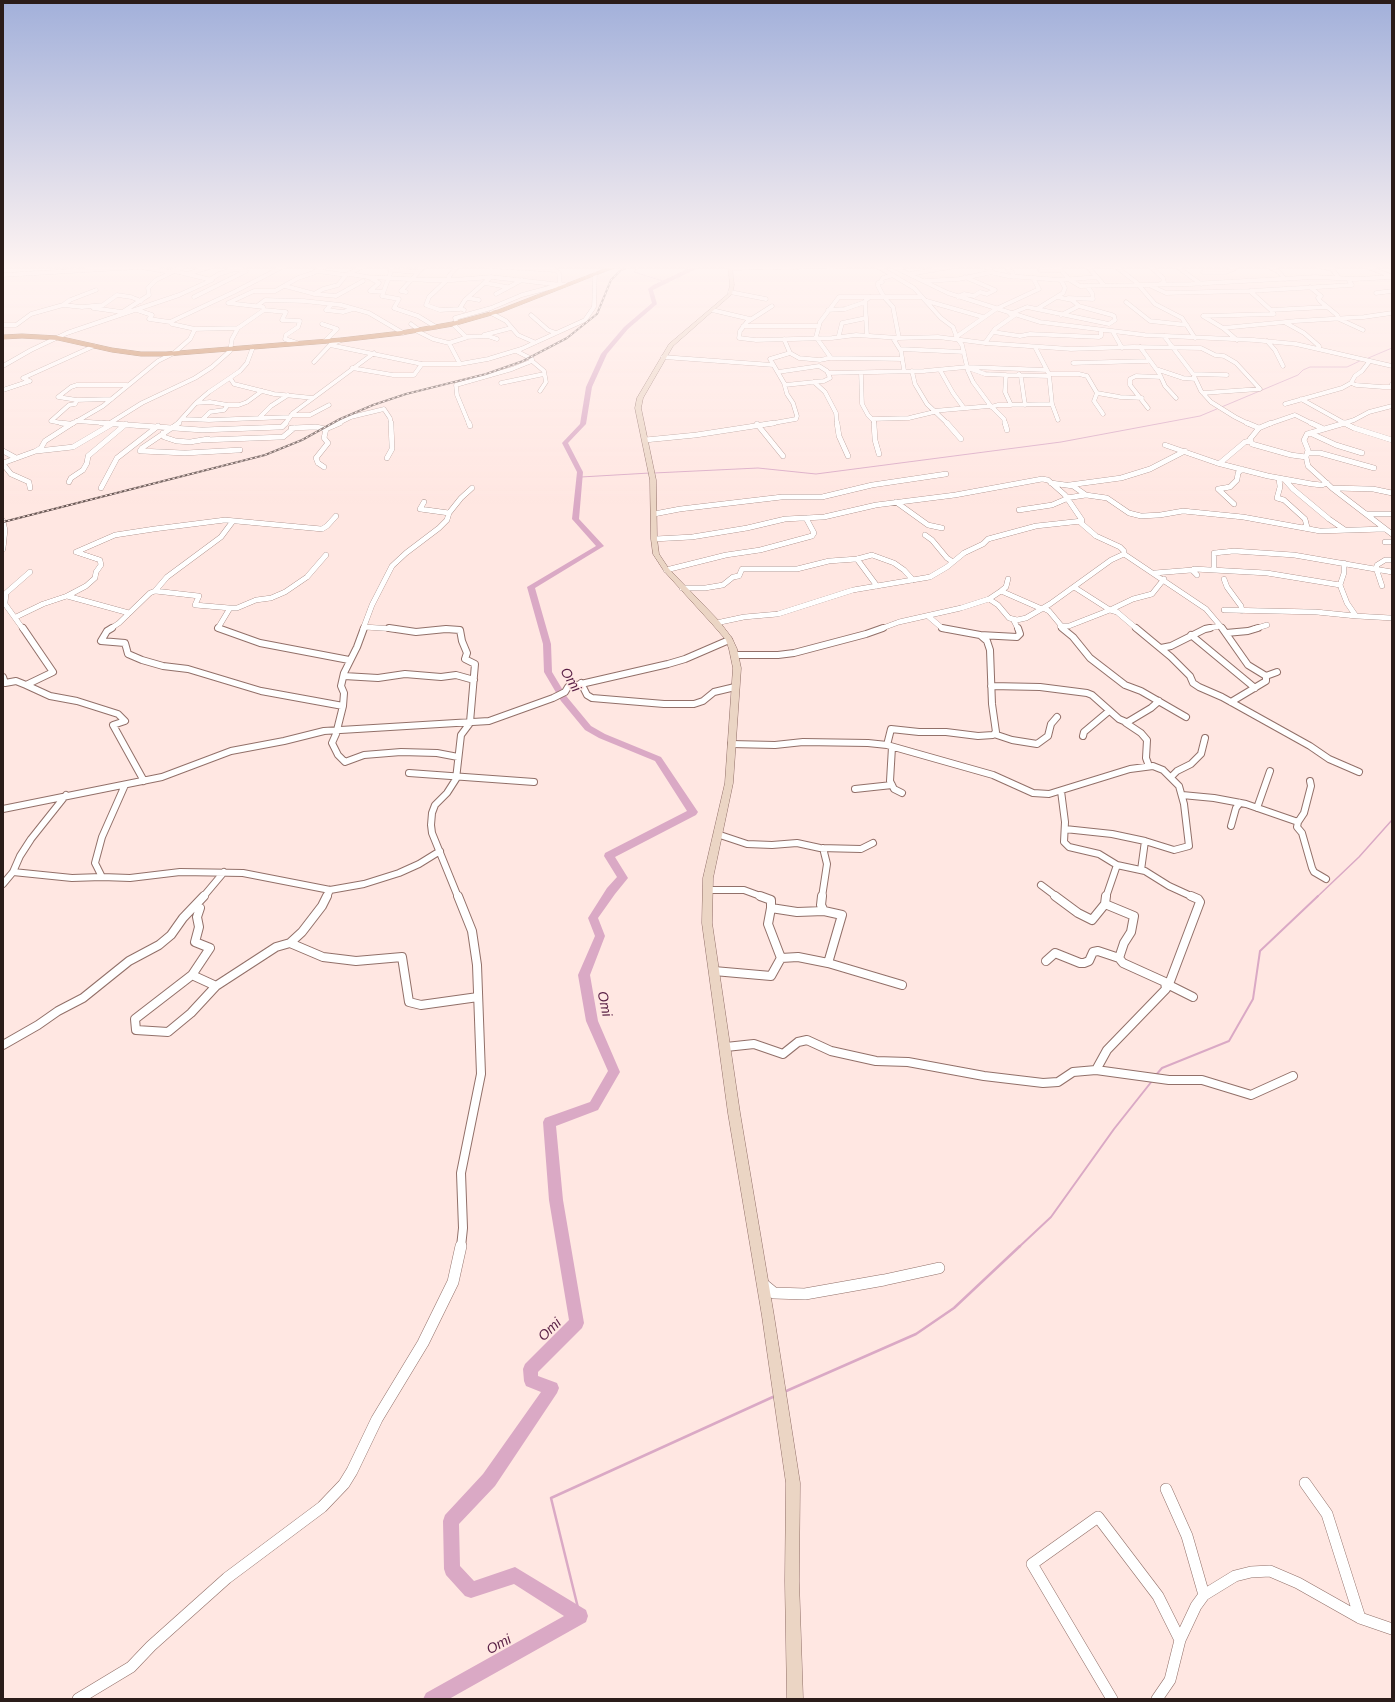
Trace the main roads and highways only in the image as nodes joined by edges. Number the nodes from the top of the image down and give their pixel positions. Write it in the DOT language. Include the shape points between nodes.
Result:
graph roads {
  1 [pos="91,345"];
  2 [pos="270,345"];
  1 -- 2 [label="highway" via="141,354"];
}
